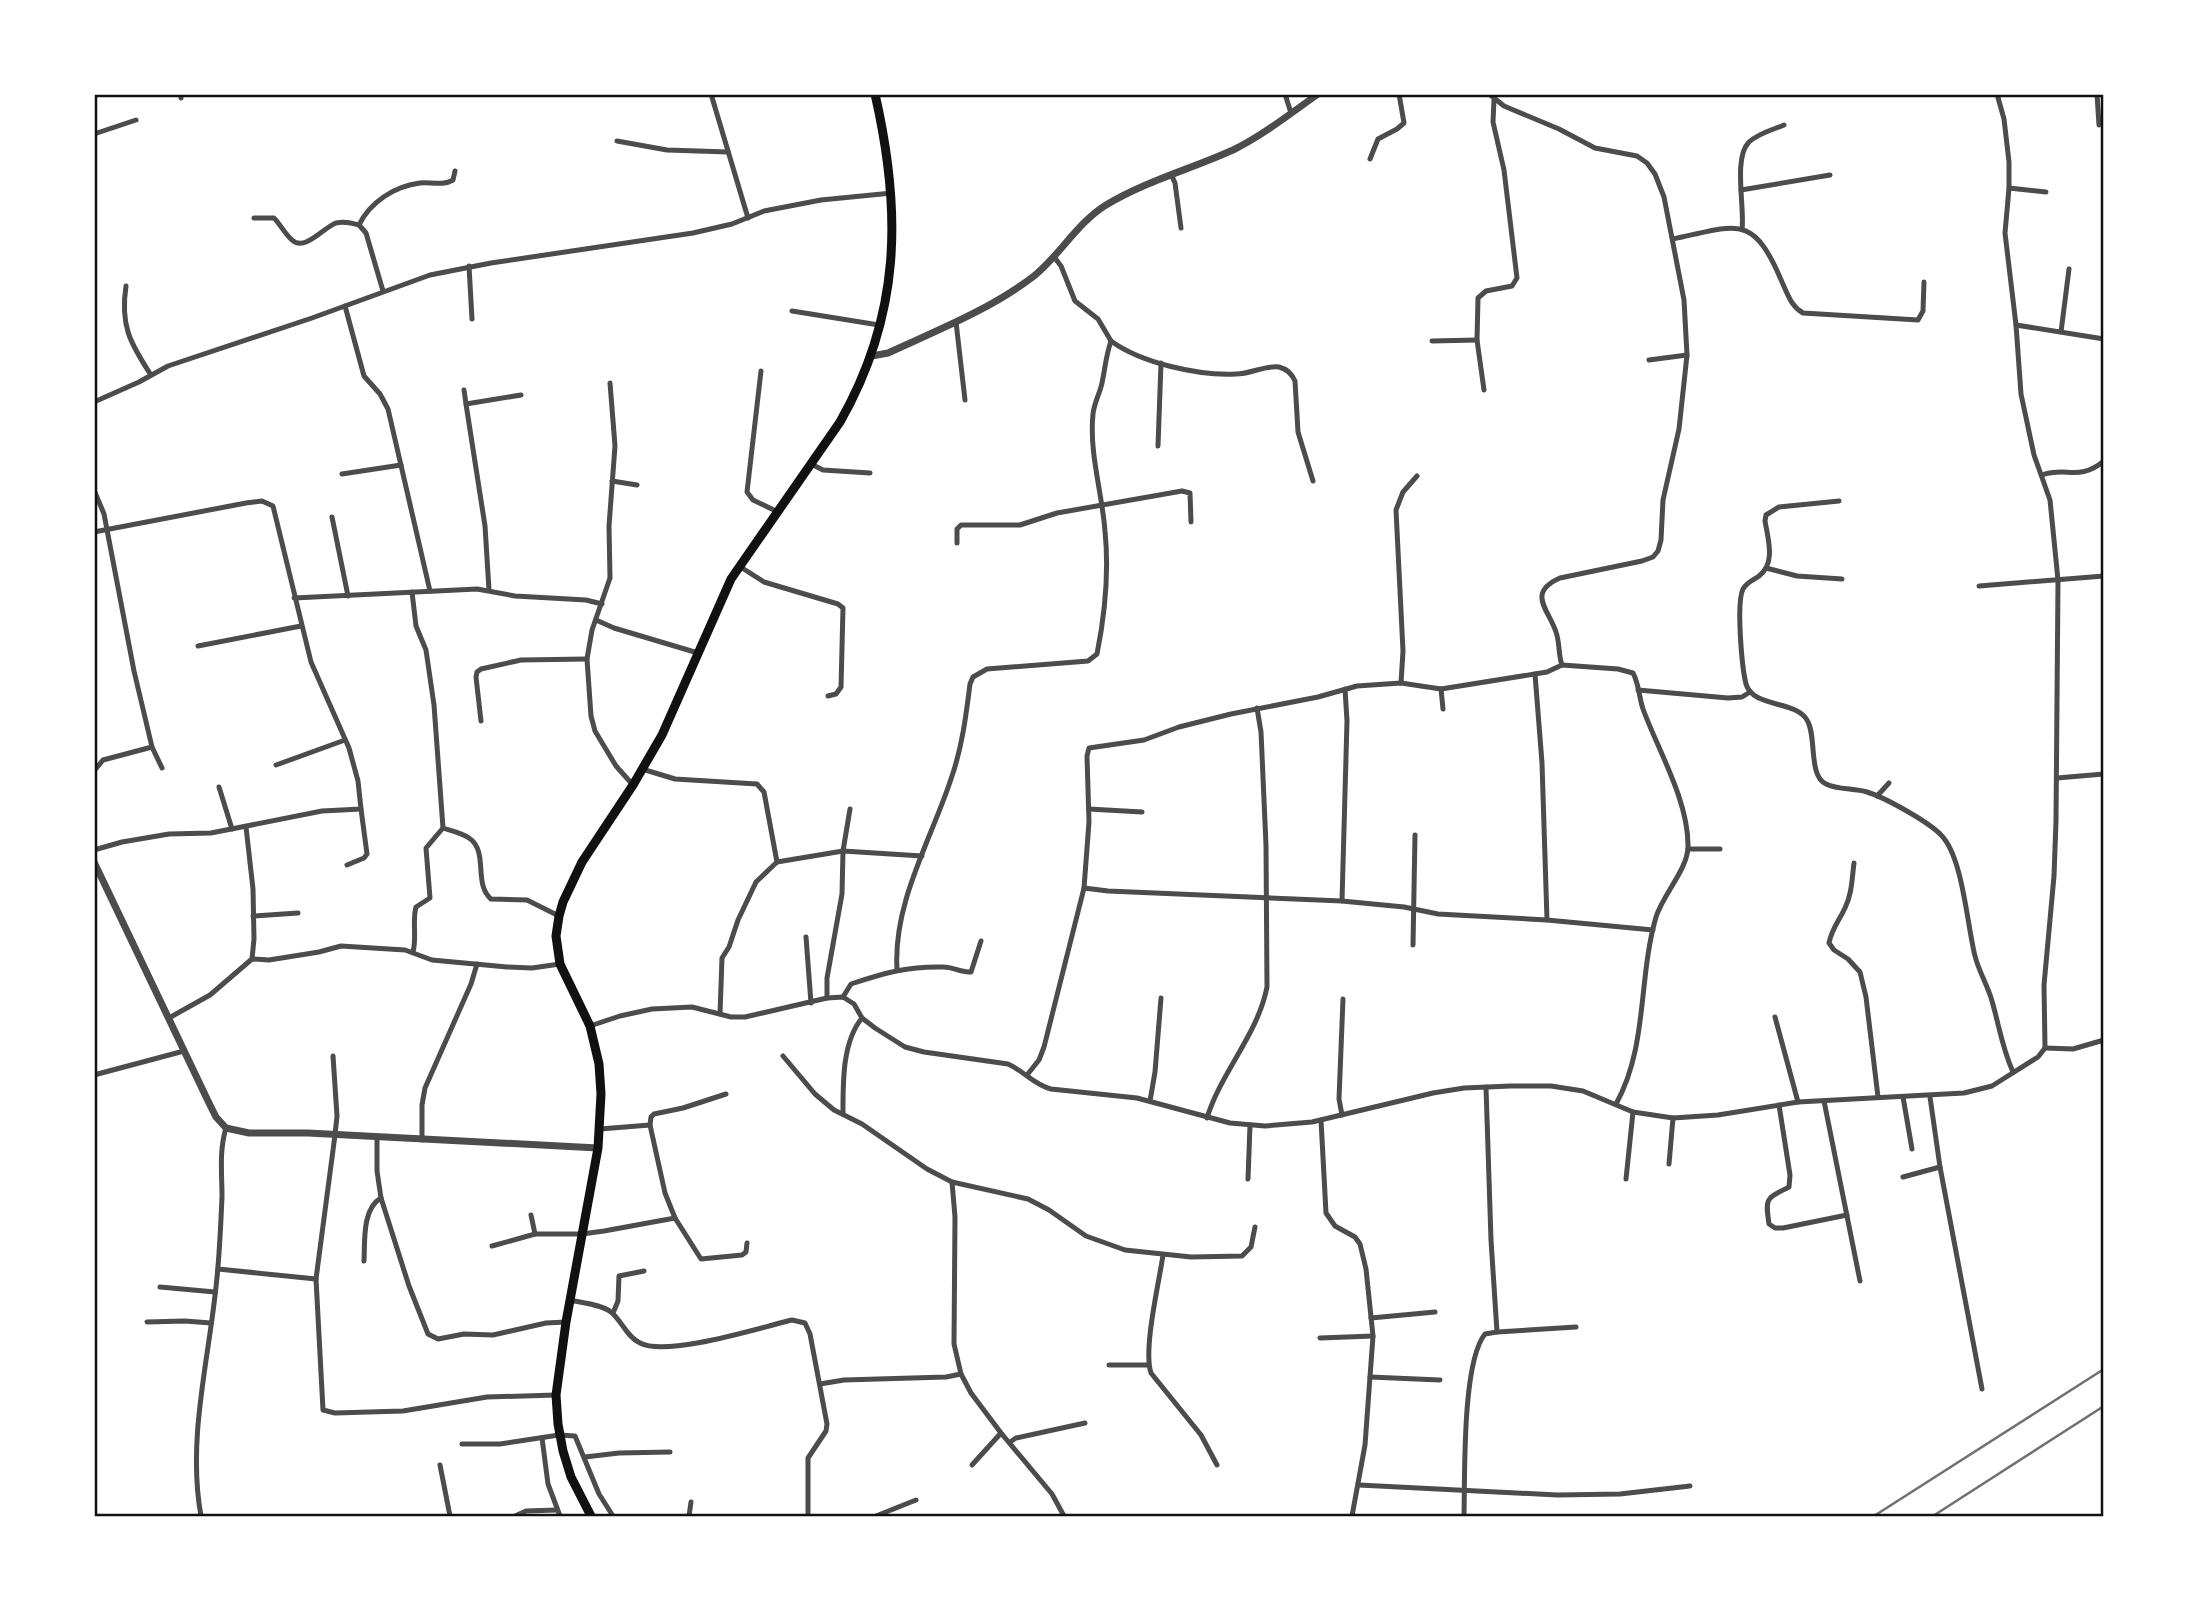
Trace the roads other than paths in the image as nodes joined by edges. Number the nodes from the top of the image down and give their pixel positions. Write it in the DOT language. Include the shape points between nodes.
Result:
graph roads {
  1 [pos="711,94"];
  2 [pos="875,94"];
  3 [pos="1285,94"];
  4 [pos="1318,94"];
  5 [pos="1399,94"];
  6 [pos="1489,94"];
  7 [pos="1997,94"];
  8 [pos="2097,94"];
  9 [pos="1494,100"];
  10 [pos="1291,113"];
  11 [pos="136,120"];
  12 [pos="1784,125"];
  13 [pos="2099,125"];
  14 [pos="94,134"];
  15 [pos="617,141"];
  16 [pos="728,152"];
  17 [pos="1370,159"];
  18 [pos="455,171"];
  19 [pos="1171,174"];
  20 [pos="1830,175"];
  21 [pos="2010,188"];
  22 [pos="1741,190"];
  23 [pos="2046,192"];
  24 [pos="892,193"];
  25 [pos="254,218"];
  26 [pos="748,218"];
  27 [pos="359,225"];
  28 [pos="1181,228"];
  29 [pos="1742,229"];
  30 [pos="1674,239"];
  31 [pos="1055,258"];
  32 [pos="469,266"];
  33 [pos="2068,270"];
  34 [pos="1924,282"];
  35 [pos="126,286"];
  36 [pos="383,291"];
  37 [pos="345,306"];
  38 [pos="792,311"];
  39 [pos="472,319"];
  40 [pos="956,321"];
  41 [pos="880,325"];
  42 [pos="2016,325"];
  43 [pos="2061,332"];
  44 [pos="2104,339"];
  45 [pos="1477,340"];
  46 [pos="1111,341"];
  47 [pos="1432,341"];
  48 [pos="1686,355"];
  49 [pos="872,356"];
  50 [pos="1649,360"];
  51 [pos="1161,363"];
  52 [pos="761,371"];
  53 [pos="151,375"];
  54 [pos="610,383"];
  55 [pos="464,390"];
  56 [pos="1484,390"];
  57 [pos="521,395"];
  58 [pos="965,400"];
  59 [pos="94,402"];
  60 [pos="466,404"];
  61 [pos="1158,446"];
  62 [pos="2104,461"];
  63 [pos="811,464"];
  64 [pos="401,465"];
  65 [pos="870,473"];
  66 [pos="341,474"];
  67 [pos="2042,475"];
  68 [pos="1417,476"];
  69 [pos="612,481"];
  70 [pos="1313,481"];
  71 [pos="637,485"];
  72 [pos="94,490"];
  73 [pos="1839,501"];
  74 [pos="1101,504"];
  75 [pos="778,512"];
  76 [pos="331,517"];
  77 [pos="1191,522"];
  78 [pos="107,530"];
  79 [pos="94,533"];
  80 [pos="957,543"];
  81 [pos="740,566"];
  82 [pos="1766,568"];
  83 [pos="2104,576"];
  84 [pos="1842,579"];
  85 [pos="2058,580"];
  86 [pos="1979,586"];
  87 [pos="489,590"];
  88 [pos="430,591"];
  89 [pos="412,592"];
  90 [pos="348,596"];
  91 [pos="294,598"];
  92 [pos="602,604"];
  93 [pos="596,620"];
  94 [pos="301,626"];
  95 [pos="198,646"];
  96 [pos="698,653"];
  97 [pos="586,659"];
  98 [pos="1565,666"];
  99 [pos="1535,674"];
  100 [pos="1401,683"];
  101 [pos="1345,689"];
  102 [pos="1441,689"];
  103 [pos="1638,690"];
  104 [pos="1750,692"];
  105 [pos="828,696"];
  106 [pos="1257,708"];
  107 [pos="1443,709"];
  108 [pos="481,721"];
  109 [pos="345,740"];
  110 [pos="152,747"];
  111 [pos="276,765"];
  112 [pos="162,768"];
  113 [pos="642,769"];
  114 [pos="94,771"];
  115 [pos="2104,774"];
  116 [pos="2057,778"];
  117 [pos="1889,783"];
  118 [pos="633,785"];
  119 [pos="219,787"];
  120 [pos="1877,796"];
  121 [pos="362,808"];
  122 [pos="850,809"];
  123 [pos="1089,809"];
  124 [pos="1142,812"];
  125 [pos="246,827"];
  126 [pos="443,828"];
  127 [pos="232,829"];
  128 [pos="1415,835"];
  129 [pos="1688,849"];
  130 [pos="1720,849"];
  131 [pos="94,850"];
  132 [pos="843,851"];
  133 [pos="922,856"];
  134 [pos="94,862"];
  135 [pos="776,862"];
  136 [pos="1854,863"];
  137 [pos="347,865"];
  138 [pos="1084,888"];
  139 [pos="1266,898"];
  140 [pos="1342,901"];
  141 [pos="1415,909"];
  142 [pos="298,913"];
  143 [pos="253,916"];
  144 [pos="559,916"];
  145 [pos="1547,920"];
  146 [pos="1653,930"];
  147 [pos="806,937"];
  148 [pos="981,942"];
  149 [pos="1413,945"];
  150 [pos="413,952"];
  151 [pos="252,959"];
  152 [pos="477,964"];
  153 [pos="560,964"];
  154 [pos="897,969"];
  155 [pos="843,997"];
  156 [pos="827,998"];
  157 [pos="1161,998"];
  158 [pos="1343,999"];
  159 [pos="811,1003"];
  160 [pos="720,1014"];
  161 [pos="1775,1017"];
  162 [pos="169,1018"];
  163 [pos="862,1018"];
  164 [pos="590,1026"];
  165 [pos="2103,1041"];
  166 [pos="2045,1048"];
  167 [pos="184,1051"];
  168 [pos="333,1056"];
  169 [pos="783,1056"];
  170 [pos="2013,1072"];
  171 [pos="94,1075"];
  172 [pos="1027,1075"];
  173 [pos="1486,1087"];
  174 [pos="726,1094"];
  175 [pos="1878,1097"];
  176 [pos="1903,1097"];
  177 [pos="1930,1097"];
  178 [pos="1150,1101"];
  179 [pos="1824,1101"];
  180 [pos="1798,1102"];
  181 [pos="1616,1104"];
  182 [pos="1779,1105"];
  183 [pos="1633,1112"];
  184 [pos="843,1114"];
  185 [pos="1342,1115"];
  186 [pos="1207,1118"];
  187 [pos="1673,1118"];
  188 [pos="1321,1119"];
  189 [pos="650,1125"];
  190 [pos="1250,1125"];
  191 [pos="226,1128"];
  192 [pos="600,1129"];
  193 [pos="335,1135"];
  194 [pos="377,1138"];
  195 [pos="422,1140"];
  196 [pos="598,1148"];
  197 [pos="1912,1149"];
  198 [pos="1669,1164"];
  199 [pos="1940,1167"];
  200 [pos="1903,1177"];
  201 [pos="1248,1179"];
  202 [pos="1626,1179"];
  203 [pos="952,1182"];
  204 [pos="382,1198"];
  205 [pos="531,1215"];
  206 [pos="1847,1215"];
  207 [pos="675,1218"];
  208 [pos="1255,1227"];
  209 [pos="535,1234"];
  210 [pos="582,1234"];
  211 [pos="747,1243"];
  212 [pos="492,1246"];
  213 [pos="1163,1255"];
  214 [pos="364,1261"];
  215 [pos="218,1269"];
  216 [pos="644,1271"];
  217 [pos="316,1279"];
  218 [pos="1860,1282"];
  219 [pos="160,1287"];
  220 [pos="215,1292"];
  221 [pos="570,1300"];
  222 [pos="1435,1312"];
  223 [pos="613,1313"];
  224 [pos="1371,1318"];
  225 [pos="147,1322"];
  226 [pos="566,1322"];
  227 [pos="211,1323"];
  228 [pos="1576,1326"];
  229 [pos="1497,1332"];
  230 [pos="1373,1336"];
  231 [pos="1320,1338"];
  232 [pos="1109,1365"];
  233 [pos="1148,1365"];
  234 [pos="961,1374"];
  235 [pos="1370,1377"];
  236 [pos="1440,1380"];
  237 [pos="820,1384"];
  238 [pos="1982,1389"];
  239 [pos="556,1395"];
  240 [pos="1086,1423"];
  241 [pos="1001,1433"];
  242 [pos="559,1435"];
  243 [pos="542,1438"];
  244 [pos="1010,1442"];
  245 [pos="462,1444"];
  246 [pos="670,1452"];
  247 [pos="585,1457"];
  248 [pos="440,1465"];
  249 [pos="972,1465"];
  250 [pos="1217,1465"];
  251 [pos="1359,1485"];
  252 [pos="1690,1486"];
  253 [pos="1465,1489"];
  254 [pos="916,1500"];
  255 [pos="691,1502"];
  256 [pos="557,1510"];
  257 [pos="201,1517"];
  258 [pos="450,1517"];
  259 [pos="515,1517"];
  260 [pos="560,1517"];
  261 [pos="591,1517"];
  262 [pos="613,1517"];
  263 [pos="689,1517"];
  264 [pos="808,1517"];
  265 [pos="876,1517"];
  266 [pos="1064,1517"];
  267 [pos="1352,1517"];
  268 [pos="1464,1517"];
  1 -- 16 [label="street"];
  2 -- 24 [label="main road"];
  3 -- 10 [label="street"];
  4 -- 10 [label="street"];
  5 -- 17 [label="street" via="1404,123 1378,139"];
  6 -- 9 [label="street"];
  7 -- 21 [label="street" via="2004,119"];
  8 -- 13 [label="street"];
  9 -- 30 [label="street" via="1595,148 1627,153 1647,163 1664,197"];
  9 -- 45 [label="street" via="1493,122 1504,170 1517,278 1512,286 1486,291 1478,298"];
  10 -- 19 [label="street" via="1244,144"];
  11 -- 14 [label="street"];
  12 -- 22 [label="street" via="1745,146"];
  15 -- 16 [label="street" via="667,150"];
  16 -- 26 [label="street"];
  18 -- 27 [label="street" via="448,183 419,183 382,197"];
  19 -- 28 [label="street"];
  19 -- 31 [label="street" via="1096,212"];
  20 -- 22 [label="street"];
  21 -- 23 [label="street"];
  21 -- 42 [label="street" via="2005,233"];
  22 -- 29 [label="street"];
  24 -- 26 [label="street" via="821,200"];
  24 -- 41 [label="main road" via="892,249"];
  25 -- 27 [label="street" via="274,218 299,243 333,224"];
  26 -- 32 [label="street" via="693,233"];
  27 -- 36 [label="street" via="366,233"];
  29 -- 30 [label="street"];
  29 -- 34 [label="street" via="1765,246 1791,302 1803,313 1918,320 1923,312"];
  30 -- 48 [label="street" via="1686,317"];
  31 -- 40 [label="street" via="1018,287"];
  31 -- 46 [label="street" via="1075,301 1098,319"];
  32 -- 36 [label="street"];
  32 -- 39 [label="street"];
  33 -- 43 [label="street"];
  35 -- 53 [label="street" via="124,323"];
  36 -- 37 [label="street"];
  37 -- 53 [label="street"];
  37 -- 64 [label="street" via="365,376 387,409"];
  38 -- 41 [label="street"];
  40 -- 49 [label="street"];
  40 -- 58 [label="street"];
  41 -- 49 [label="main road"];
  42 -- 43 [label="street"];
  42 -- 67 [label="street" via="2026,425"];
  43 -- 44 [label="street"];
  45 -- 47 [label="street"];
  45 -- 56 [label="street"];
  46 -- 51 [label="street"];
  46 -- 74 [label="street" via="1092,429"];
  48 -- 50 [label="street"];
  48 -- 98 [label="street" via="1679,429 1666,480 1658,551 1642,561 1560,578 1544,588 1543,608 1555,628"];
  49 -- 63 [label="main road" via="855,396"];
  51 -- 61 [label="street"];
  51 -- 70 [label="street" via="1235,374 1286,369 1295,381 1298,432"];
  52 -- 75 [label="street" via="747,492"];
  53 -- 59 [label="street"];
  54 -- 69 [label="street" via="615,446"];
  55 -- 60 [label="street"];
  57 -- 60 [label="street"];
  60 -- 87 [label="street" via="485,526"];
  62 -- 67 [label="street" via="2081,474"];
  63 -- 65 [label="street" via="822,470"];
  63 -- 75 [label="main road"];
  64 -- 66 [label="street"];
  64 -- 88 [label="street"];
  67 -- 85 [label="street" via="2050,500"];
  68 -- 100 [label="street" via="1403,492 1396,510"];
  69 -- 71 [label="street"];
  69 -- 92 [label="street" via="611,565"];
  72 -- 78 [label="street"];
  73 -- 82 [label="street" via="1779,507 1766,515 1770,551"];
  74 -- 77 [label="street" via="1187,491"];
  74 -- 80 [label="street" via="1020,525 961,525"];
  74 -- 133 [label="street" via="1106,565 1097,654 1088,661 987,669 974,677 952,776"];
  75 -- 81 [label="main road"];
  76 -- 90 [label="street"];
  78 -- 79 [label="street"];
  78 -- 91 [label="street" via="269,502 275,511"];
  78 -- 110 [label="street"];
  81 -- 96 [label="main road"];
  81 -- 105 [label="street" via="764,582 843,608 841,687"];
  82 -- 84 [label="street"];
  82 -- 104 [label="street" via="1746,584 1740,599 1744,673"];
  83 -- 85 [label="street"];
  85 -- 86 [label="street"];
  85 -- 116 [label="street"];
  87 -- 88 [label="street"];
  87 -- 92 [label="street"];
  88 -- 89 [label="street"];
  89 -- 90 [label="street"];
  89 -- 126 [label="street" via="434,705"];
  90 -- 91 [label="street"];
  91 -- 94 [label="street"];
  92 -- 93 [label="street"];
  93 -- 96 [label="street"];
  93 -- 97 [label="street"];
  94 -- 95 [label="street"];
  94 -- 109 [label="street" via="317,680"];
  96 -- 113 [label="main road"];
  97 -- 108 [label="street" via="521,660 481,669 476,677"];
  97 -- 118 [label="street" via="595,731"];
  98 -- 99 [label="street"];
  98 -- 103 [label="street" via="1629,671"];
  99 -- 102 [label="street"];
  99 -- 145 [label="street"];
  100 -- 101 [label="street"];
  100 -- 102 [label="street"];
  101 -- 106 [label="street"];
  101 -- 140 [label="street"];
  102 -- 107 [label="street"];
  103 -- 104 [label="street" via="1728,698"];
  103 -- 129 [label="street" via="1679,797"];
  104 -- 120 [label="street" via="1806,718 1820,781"];
  106 -- 123 [label="street" via="1144,740 1089,748"];
  106 -- 139 [label="street"];
  109 -- 111 [label="street"];
  109 -- 121 [label="street"];
  110 -- 112 [label="street"];
  110 -- 114 [label="street" via="103,760"];
  113 -- 118 [label="main road"];
  113 -- 135 [label="street" via="675,779 757,783 764,792"];
  115 -- 116 [label="street"];
  116 -- 166 [label="street" via="2044,985"];
  117 -- 120 [label="street"];
  118 -- 144 [label="main road" via="582,863"];
  119 -- 127 [label="street"];
  120 -- 170 [label="street" via="1941,835 1952,853 1976,960"];
  121 -- 125 [label="street" via="322,811"];
  121 -- 137 [label="street" via="367,854"];
  122 -- 132 [label="street"];
  123 -- 124 [label="street"];
  123 -- 138 [label="street"];
  125 -- 127 [label="street"];
  125 -- 143 [label="street"];
  126 -- 144 [label="street" via="468,836 476,845 484,893 491,899 527,900"];
  126 -- 150 [label="street" via="426,848 430,898 416,907"];
  127 -- 131 [label="street" via="169,834"];
  128 -- 141 [label="street"];
  129 -- 130 [label="street"];
  129 -- 146 [label="street"];
  132 -- 133 [label="street"];
  132 -- 135 [label="street"];
  132 -- 156 [label="street" via="842,894"];
  133 -- 154 [label="street" via="897,932"];
  134 -- 162 [label="street"];
  135 -- 160 [label="street" via="756,883 722,958"];
  136 -- 175 [label="street" via="1846,906 1829,943 1860,972"];
  138 -- 139 [label="street"];
  138 -- 172 [label="street" via="1044,1047"];
  139 -- 140 [label="street"];
  139 -- 186 [label="street" via="1264,1005"];
  140 -- 141 [label="street"];
  141 -- 145 [label="street"];
  141 -- 149 [label="street"];
  142 -- 143 [label="street"];
  143 -- 151 [label="street"];
  144 -- 153 [label="main road"];
  145 -- 146 [label="street"];
  146 -- 181 [label="street" via="1638,1040"];
  147 -- 159 [label="street"];
  148 -- 154 [label="street" via="971,972 943,967"];
  150 -- 151 [label="street" via="341,946"];
  150 -- 152 [label="street" via="432,960"];
  151 -- 162 [label="street" via="210,995"];
  152 -- 153 [label="street" via="522,968"];
  152 -- 195 [label="street" via="425,1088"];
  153 -- 164 [label="main road"];
  154 -- 155 [label="street" via="851,984"];
  155 -- 156 [label="street"];
  155 -- 163 [label="street"];
  156 -- 159 [label="street"];
  157 -- 178 [label="street"];
  158 -- 185 [label="street"];
  159 -- 160 [label="street" via="745,1017"];
  160 -- 164 [label="street" via="692,1007 663,1008"];
  161 -- 180 [label="street"];
  162 -- 167 [label="street"];
  163 -- 172 [label="street" via="905,1047 996,1061"];
  163 -- 184 [label="street" via="849,1047"];
  164 -- 192 [label="main road" via="599,1064"];
  165 -- 166 [label="street" via="2073,1049"];
  166 -- 170 [label="street"];
  167 -- 171 [label="street"];
  167 -- 191 [label="street"];
  168 -- 193 [label="street"];
  169 -- 184 [label="street" via="815,1094"];
  170 -- 177 [label="street" via="1982,1090"];
  172 -- 178 [label="street" via="1051,1089"];
  173 -- 181 [label="street" via="1568,1088"];
  173 -- 185 [label="street" via="1421,1096"];
  173 -- 229 [label="street"];
  174 -- 189 [label="street" via="654,1114"];
  175 -- 176 [label="street"];
  175 -- 179 [label="street"];
  176 -- 177 [label="street"];
  176 -- 197 [label="street"];
  177 -- 199 [label="street"];
  178 -- 186 [label="street"];
  179 -- 180 [label="street"];
  179 -- 206 [label="street"];
  180 -- 182 [label="street"];
  181 -- 183 [label="street"];
  182 -- 187 [label="street"];
  182 -- 206 [label="street" via="1789,1187 1766,1203 1769,1224 1783,1228"];
  183 -- 187 [label="street"];
  183 -- 202 [label="street"];
  184 -- 203 [label="street"];
  185 -- 188 [label="street"];
  186 -- 190 [label="street"];
  187 -- 198 [label="street"];
  188 -- 190 [label="street"];
  188 -- 224 [label="street" via="1326,1213 1335,1226 1360,1244"];
  189 -- 192 [label="street"];
  189 -- 207 [label="street"];
  190 -- 201 [label="street"];
  191 -- 193 [label="street" via="249,1133"];
  191 -- 215 [label="street" via="221,1153"];
  192 -- 196 [label="main road"];
  193 -- 194 [label="street"];
  193 -- 217 [label="street"];
  194 -- 195 [label="street"];
  194 -- 204 [label="street"];
  195 -- 196 [label="street"];
  196 -- 210 [label="main road"];
  199 -- 200 [label="street"];
  199 -- 238 [label="street"];
  203 -- 213 [label="street" via="1028,1199 1100,1243"];
  203 -- 234 [label="street" via="954,1344"];
  204 -- 214 [label="street" via="370,1210"];
  204 -- 226 [label="street" via="409,1286 433,1338 494,1335"];
  205 -- 209 [label="street"];
  206 -- 218 [label="street"];
  207 -- 210 [label="street"];
  207 -- 211 [label="street" via="701,1259 743,1255"];
  208 -- 213 [label="street" via="1251,1247 1242,1256"];
  209 -- 210 [label="street"];
  209 -- 212 [label="street"];
  210 -- 221 [label="main road"];
  213 -- 233 [label="street"];
  215 -- 217 [label="street"];
  215 -- 220 [label="street"];
  216 -- 223 [label="street" via="619,1276"];
  217 -- 239 [label="street" via="321,1404 328,1413 402,1411 495,1396"];
  219 -- 220 [label="street"];
  220 -- 227 [label="street"];
  221 -- 223 [label="street"];
  221 -- 226 [label="main road"];
  222 -- 224 [label="street"];
  223 -- 237 [label="street" via="634,1340 652,1348 799,1320 808,1326"];
  224 -- 230 [label="street"];
  225 -- 227 [label="street"];
  226 -- 239 [label="main road"];
  227 -- 257 [label="street" via="197,1451"];
  228 -- 229 [label="street"];
  229 -- 253 [label="street" via="1480,1340 1469,1389"];
  230 -- 231 [label="street"];
  230 -- 235 [label="street"];
  232 -- 233 [label="street"];
  233 -- 250 [label="street" via="1201,1435"];
  234 -- 237 [label="street"];
  234 -- 241 [label="street"];
  235 -- 236 [label="street"];
  235 -- 251 [label="street"];
  237 -- 264 [label="street" via="827,1424 808,1458"];
  239 -- 242 [label="main road"];
  240 -- 244 [label="street"];
  241 -- 244 [label="street"];
  241 -- 249 [label="street"];
  242 -- 243 [label="street"];
  242 -- 247 [label="street" via="575,1436"];
  242 -- 261 [label="main road" via="571,1477"];
  243 -- 245 [label="street"];
  243 -- 256 [label="street" via="548,1484"];
  244 -- 266 [label="street" via="1052,1494"];
  246 -- 247 [label="street"];
  247 -- 262 [label="street"];
  248 -- 258 [label="street"];
  251 -- 253 [label="street"];
  251 -- 267 [label="street"];
  252 -- 253 [label="street" via="1582,1495"];
  253 -- 268 [label="street"];
  254 -- 265 [label="street"];
  255 -- 263 [label="street"];
  256 -- 259 [label="street" via="526,1511"];
  256 -- 260 [label="street"];
}
